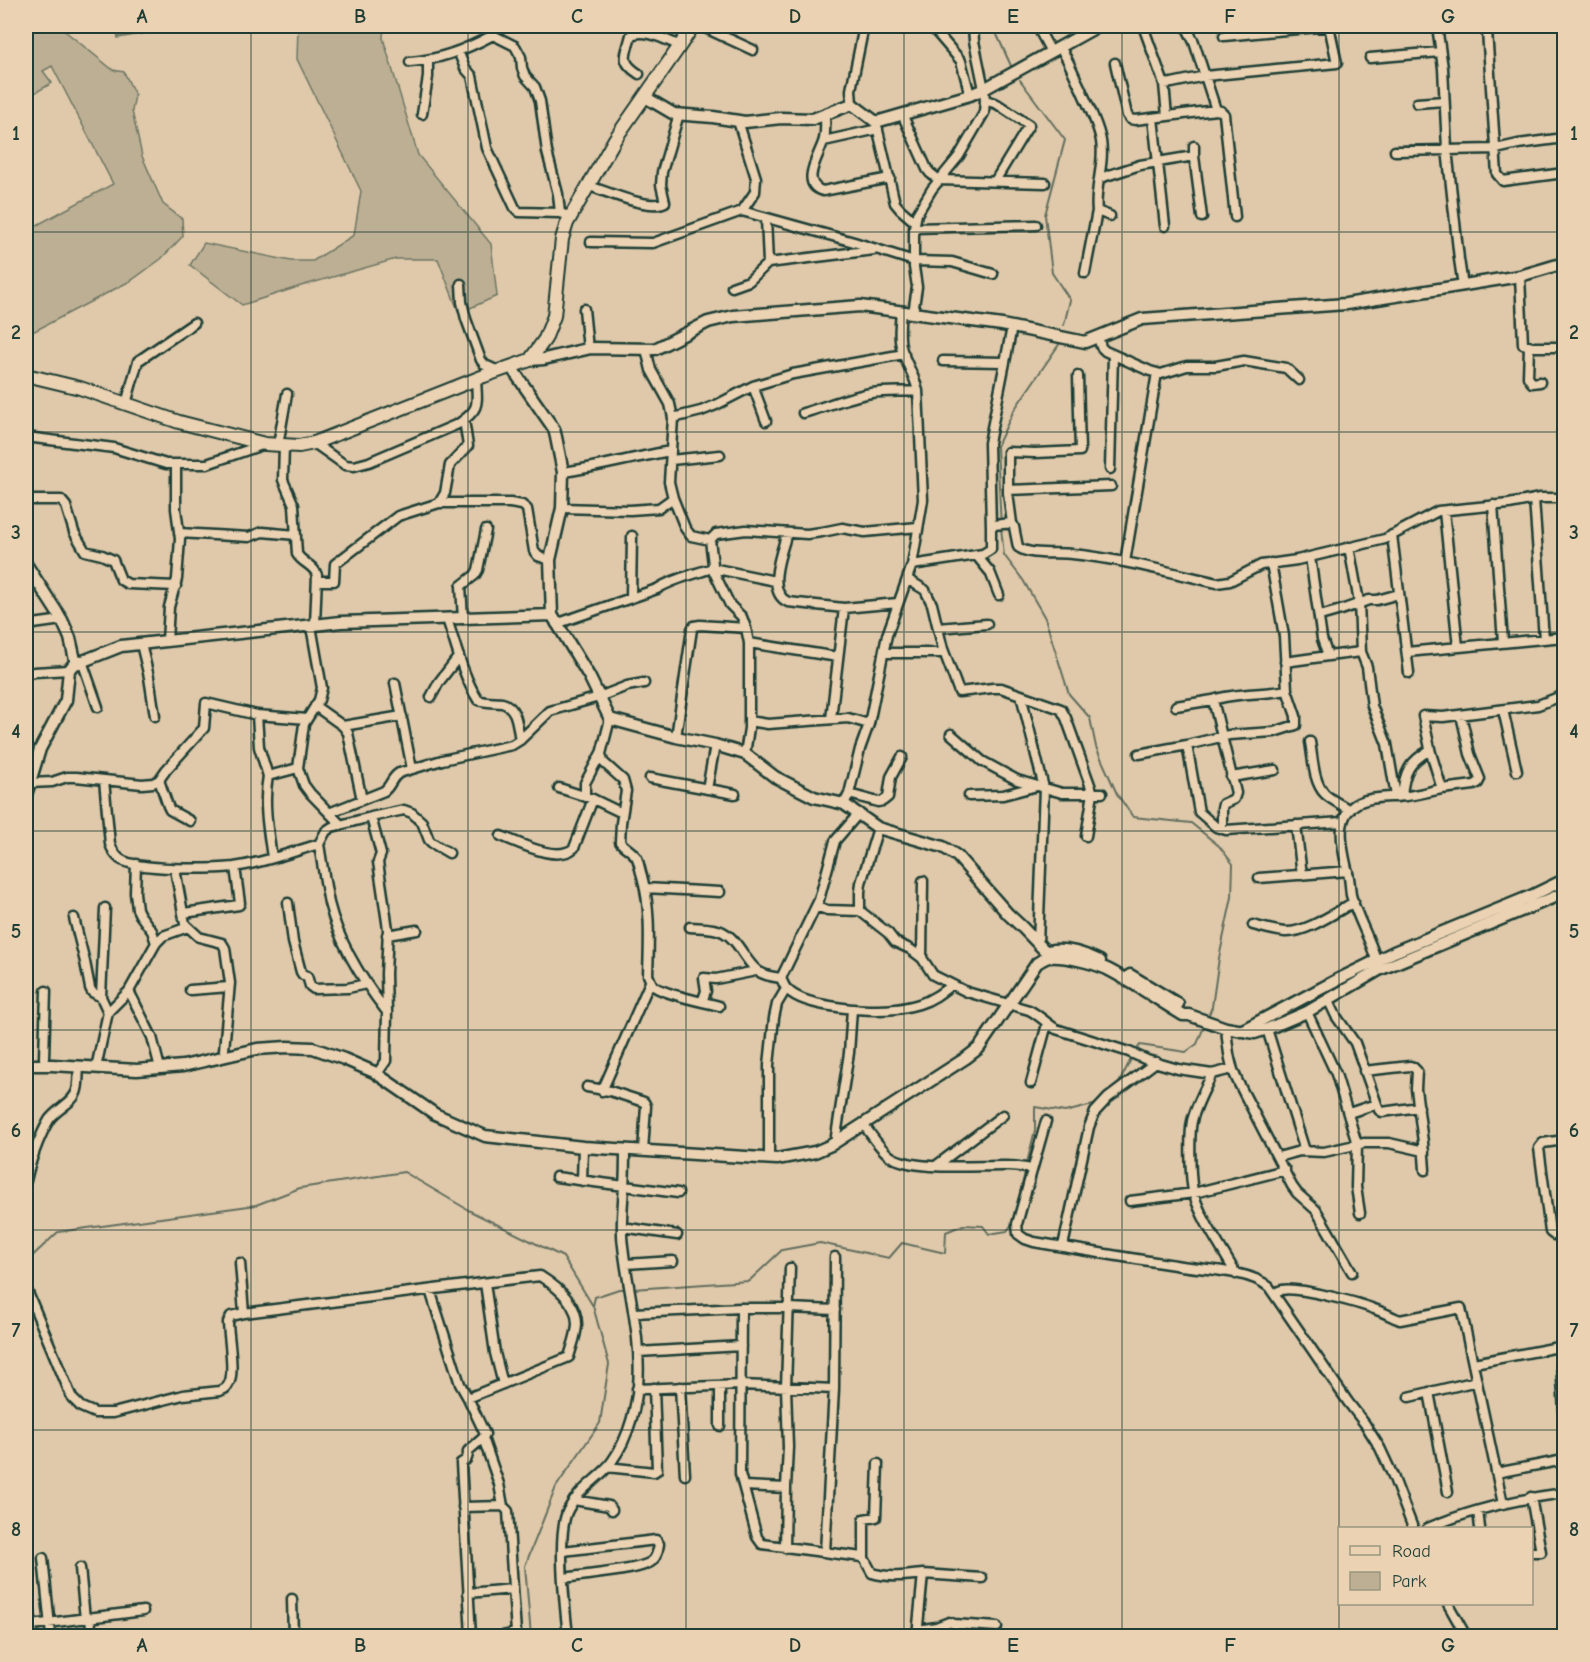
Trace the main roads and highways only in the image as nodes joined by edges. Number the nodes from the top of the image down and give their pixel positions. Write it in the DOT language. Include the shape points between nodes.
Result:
graph roads {
  1 [pos="693,26"];
  2 [pos="26,375"];
  1 -- 2 [label="main road" via="615,140 589,186 565,215 554,316 545,339 530,360 299,446 265,444 179,422 80,388"];
}
